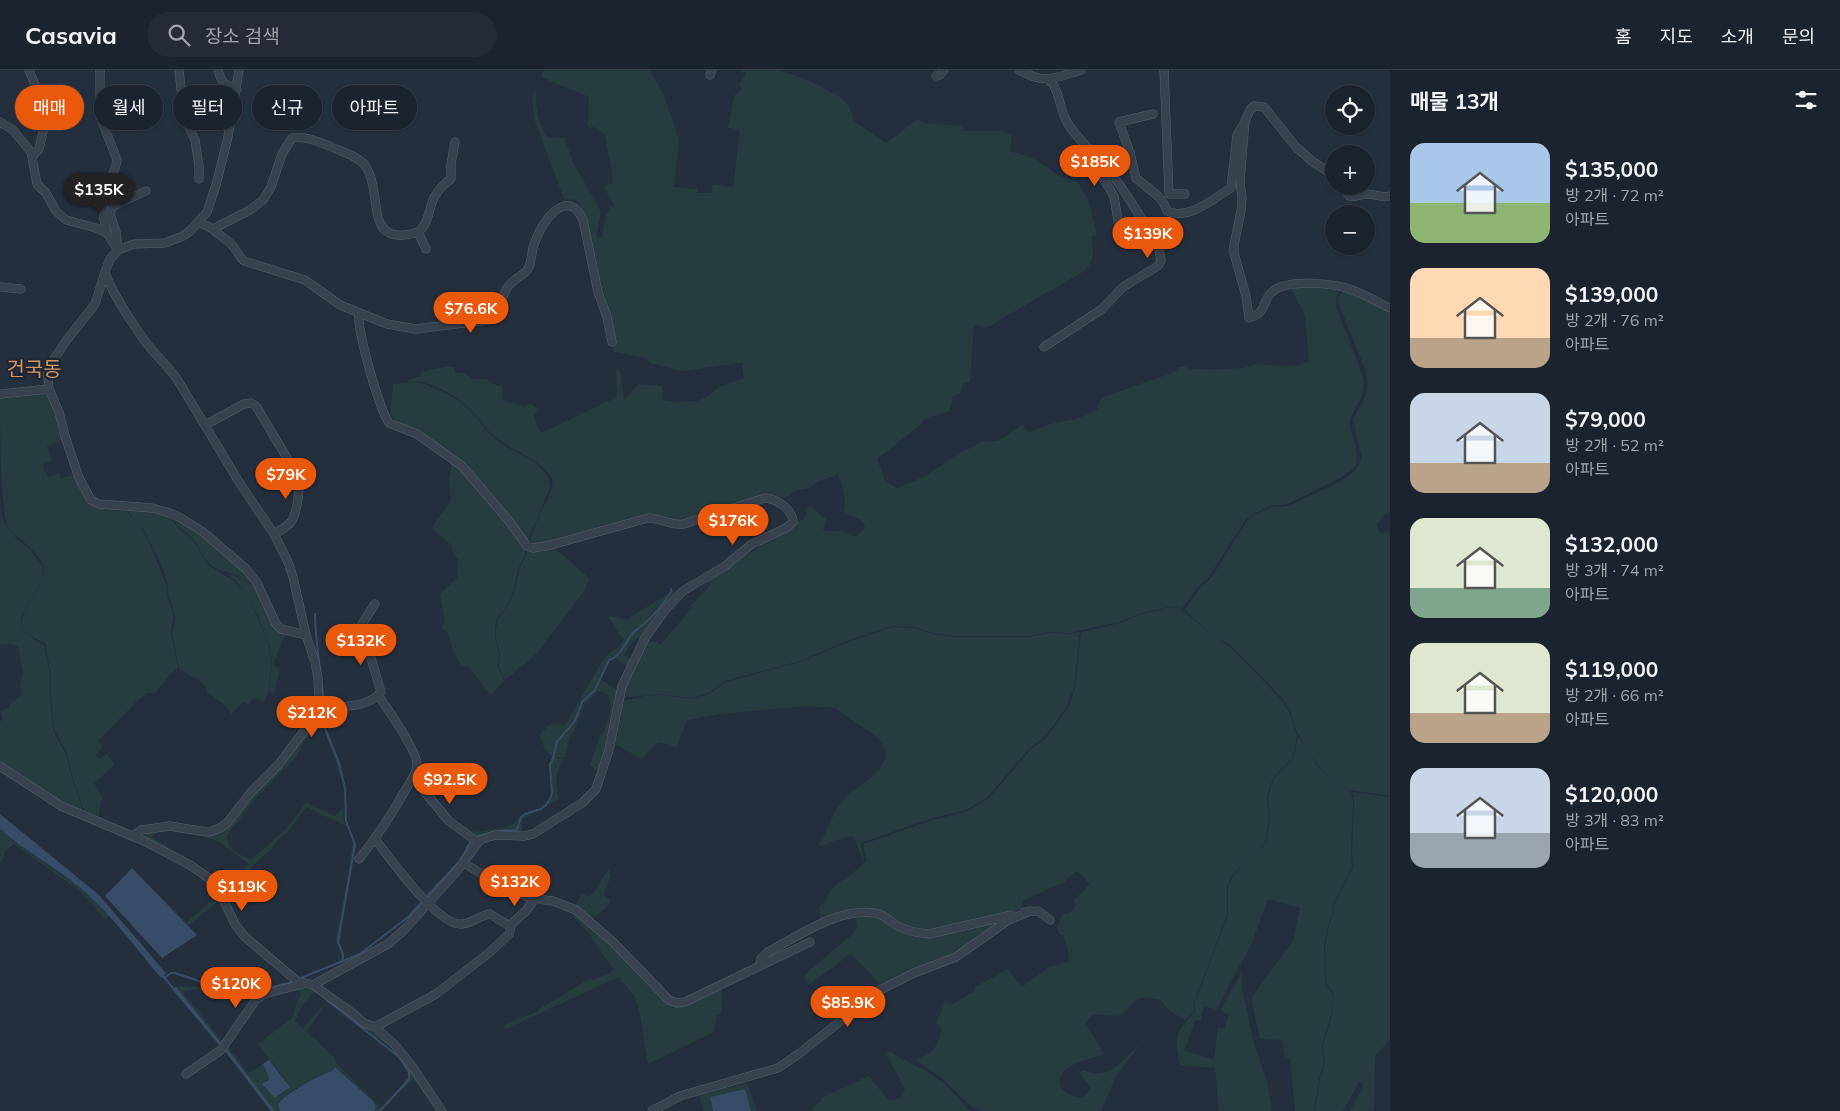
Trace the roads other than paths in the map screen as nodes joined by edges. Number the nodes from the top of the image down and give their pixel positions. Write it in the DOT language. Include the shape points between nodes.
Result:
graph roads {
  1 [pos="30,70"];
  2 [pos="100,70"];
  3 [pos="179,70"];
  4 [pos="218,70"];
  5 [pos="239,70"];
  6 [pos="944,70"];
  7 [pos="1019,70"];
  8 [pos="1081,70"];
  9 [pos="1164,70"];
  10 [pos="936,76"];
  11 [pos="1049,80"];
  12 [pos="227,85"];
  13 [pos="237,85"];
  14 [pos="1153,114"];
  15 [pos="0,122"];
  16 [pos="1246,122"];
  17 [pos="228,130"];
  18 [pos="1080,141"];
  19 [pos="456,142"];
  20 [pos="32,157"];
  21 [pos="1325,170"];
  22 [pos="199,179"];
  23 [pos="146,191"];
  24 [pos="1185,194"];
  25 [pos="1348,195"];
  26 [pos="1363,195"];
  27 [pos="1371,195"];
  28 [pos="1390,196"];
  29 [pos="199,222"];
  30 [pos="1119,228"];
  31 [pos="213,229"];
  32 [pos="418,232"];
  33 [pos="107,234"];
  34 [pos="426,249"];
  35 [pos="118,250"];
  36 [pos="105,272"];
  37 [pos="0,287"];
  38 [pos="21,289"];
  39 [pos="1390,308"];
  40 [pos="359,314"];
  41 [pos="612,342"];
  42 [pos="1044,347"];
  43 [pos="49,389"];
  44 [pos="0,394"];
  45 [pos="205,425"];
  46 [pos="274,534"];
  47 [pos="375,604"];
  48 [pos="306,635"];
  49 [pos="378,695"];
  50 [pos="319,708"];
  51 [pos="0,766"];
  52 [pos="413,778"];
  53 [pos="133,836"];
  54 [pos="375,839"];
  55 [pos="477,842"];
  56 [pos="359,859"];
  57 [pos="464,863"];
  58 [pos="534,900"];
  59 [pos="427,904"];
  60 [pos="1030,911"];
  61 [pos="1050,920"];
  62 [pos="510,926"];
  63 [pos="810,942"];
  64 [pos="760,965"];
  65 [pos="309,984"];
  66 [pos="375,1027"];
  67 [pos="186,1074"];
  68 [pos="442,1111"];
  69 [pos="652,1111"];
  1 -- 20 [label="street" via="39,94 43,132"];
  2 -- 33 [label="street" via="100,116 117,160 102,206"];
  3 -- 22 [label="street" via="184,116 195,140"];
  4 -- 12 [label="street"];
  5 -- 13 [label="street"];
  6 -- 10 [label="street"];
  7 -- 11 [label="street"];
  8 -- 11 [label="street"];
  9 -- 24 [label="street" via="1169,194"];
  11 -- 18 [label="street" via="1067,122"];
  14 -- 16 [label="street" via="1119,122 1136,178 1159,197 1167,212 1171,213 1192,211 1231,188 1237,135"];
  15 -- 20 [label="street" via="13,130"];
  16 -- 21 [label="street" via="1254,106 1264,107 1296,146"];
  16 -- 39 [label="street" via="1240,182 1241,211 1234,253 1249,318 1260,313 1272,291 1299,282 1343,287"];
  17 -- 29 [label="street" via="216,185 207,212"];
  18 -- 30 [label="street" via="1114,196"];
  18 -- 42 [label="street" via="1118,182 1159,249 1161,261 1158,266 1123,286 1102,309"];
  19 -- 32 [label="street" via="451,178 434,197 426,224"];
  20 -- 33 [label="street" via="37,184 56,211 66,220"];
  23 -- 35 [label="street" via="119,202 111,210"];
  25 -- 26 [label="street"];
  27 -- 28 [label="street"];
  29 -- 31 [label="street"];
  29 -- 35 [label="street" via="173,240 134,244"];
  31 -- 32 [label="street" via="263,200 282,154 292,138 302,136 356,157 364,164 379,220 387,233"];
  31 -- 40 [label="street" via="244,261 305,280 340,305"];
  32 -- 34 [label="street"];
  33 -- 35 [label="street"];
  35 -- 36 [label="street"];
  36 -- 43 [label="street" via="95,304 50,365"];
  36 -- 45 [label="street" via="137,329 169,368"];
  37 -- 38 [label="street"];
  40 -- 41 [label="street" via="387,324 416,329 488,320 498,312 508,286 528,268 534,246 550,214 556,209 574,206 583,220"];
  40 -- 55 [label="street" via="371,374 389,422 417,434 462,466 530,548 648,518 684,524 765,498 782,505 793,519 789,527 752,544 725,566 683,591 656,622 622,686 609,750 598,785 590,796 533,834 495,835"];
  43 -- 44 [label="street"];
  43 -- 48 [label="street" via="79,478 91,500 99,504 152,508 181,518 203,532 246,569 281,629"];
  45 -- 46 [label="street"];
  45 -- 46 [label="street" via="244,404 256,406 296,474 300,487 291,522"];
  46 -- 48 [label="street" via="293,577"];
  47 -- 49 [label="street" via="361,631 381,692"];
  48 -- 50 [label="street" via="315,662"];
  49 -- 50 [label="street" via="349,707"];
  49 -- 52 [label="street" via="416,760"];
  50 -- 53 [label="street" via="279,764 220,828 200,832 170,826 141,830"];
  51 -- 53 [label="street" via="61,806"];
  52 -- 54 [label="street"];
  52 -- 55 [label="street" via="449,821"];
  53 -- 65 [label="street" via="208,877 245,937 297,981"];
  54 -- 56 [label="street"];
  54 -- 59 [label="street"];
  55 -- 57 [label="street"];
  57 -- 58 [label="street"];
  57 -- 59 [label="street"];
  58 -- 62 [label="street"];
  58 -- 64 [label="street" via="553,901 582,915 674,1003 685,1002 719,987"];
  59 -- 62 [label="street" via="460,924 490,914"];
  59 -- 65 [label="street" via="388,944"];
  60 -- 61 [label="street" via="1038,911"];
  60 -- 64 [label="street" via="929,934 904,929 880,915 848,914 820,924 768,952"];
  60 -- 69 [label="street" via="1007,921 956,957 880,990 778,1068 680,1096"];
  62 -- 66 [label="street" via="509,934 490,952 436,994"];
  63 -- 64 [label="street"];
  65 -- 66 [label="street" via="364,1023"];
  65 -- 67 [label="street" via="259,997 222,1050"];
  66 -- 68 [label="street" via="399,1049"];
}
